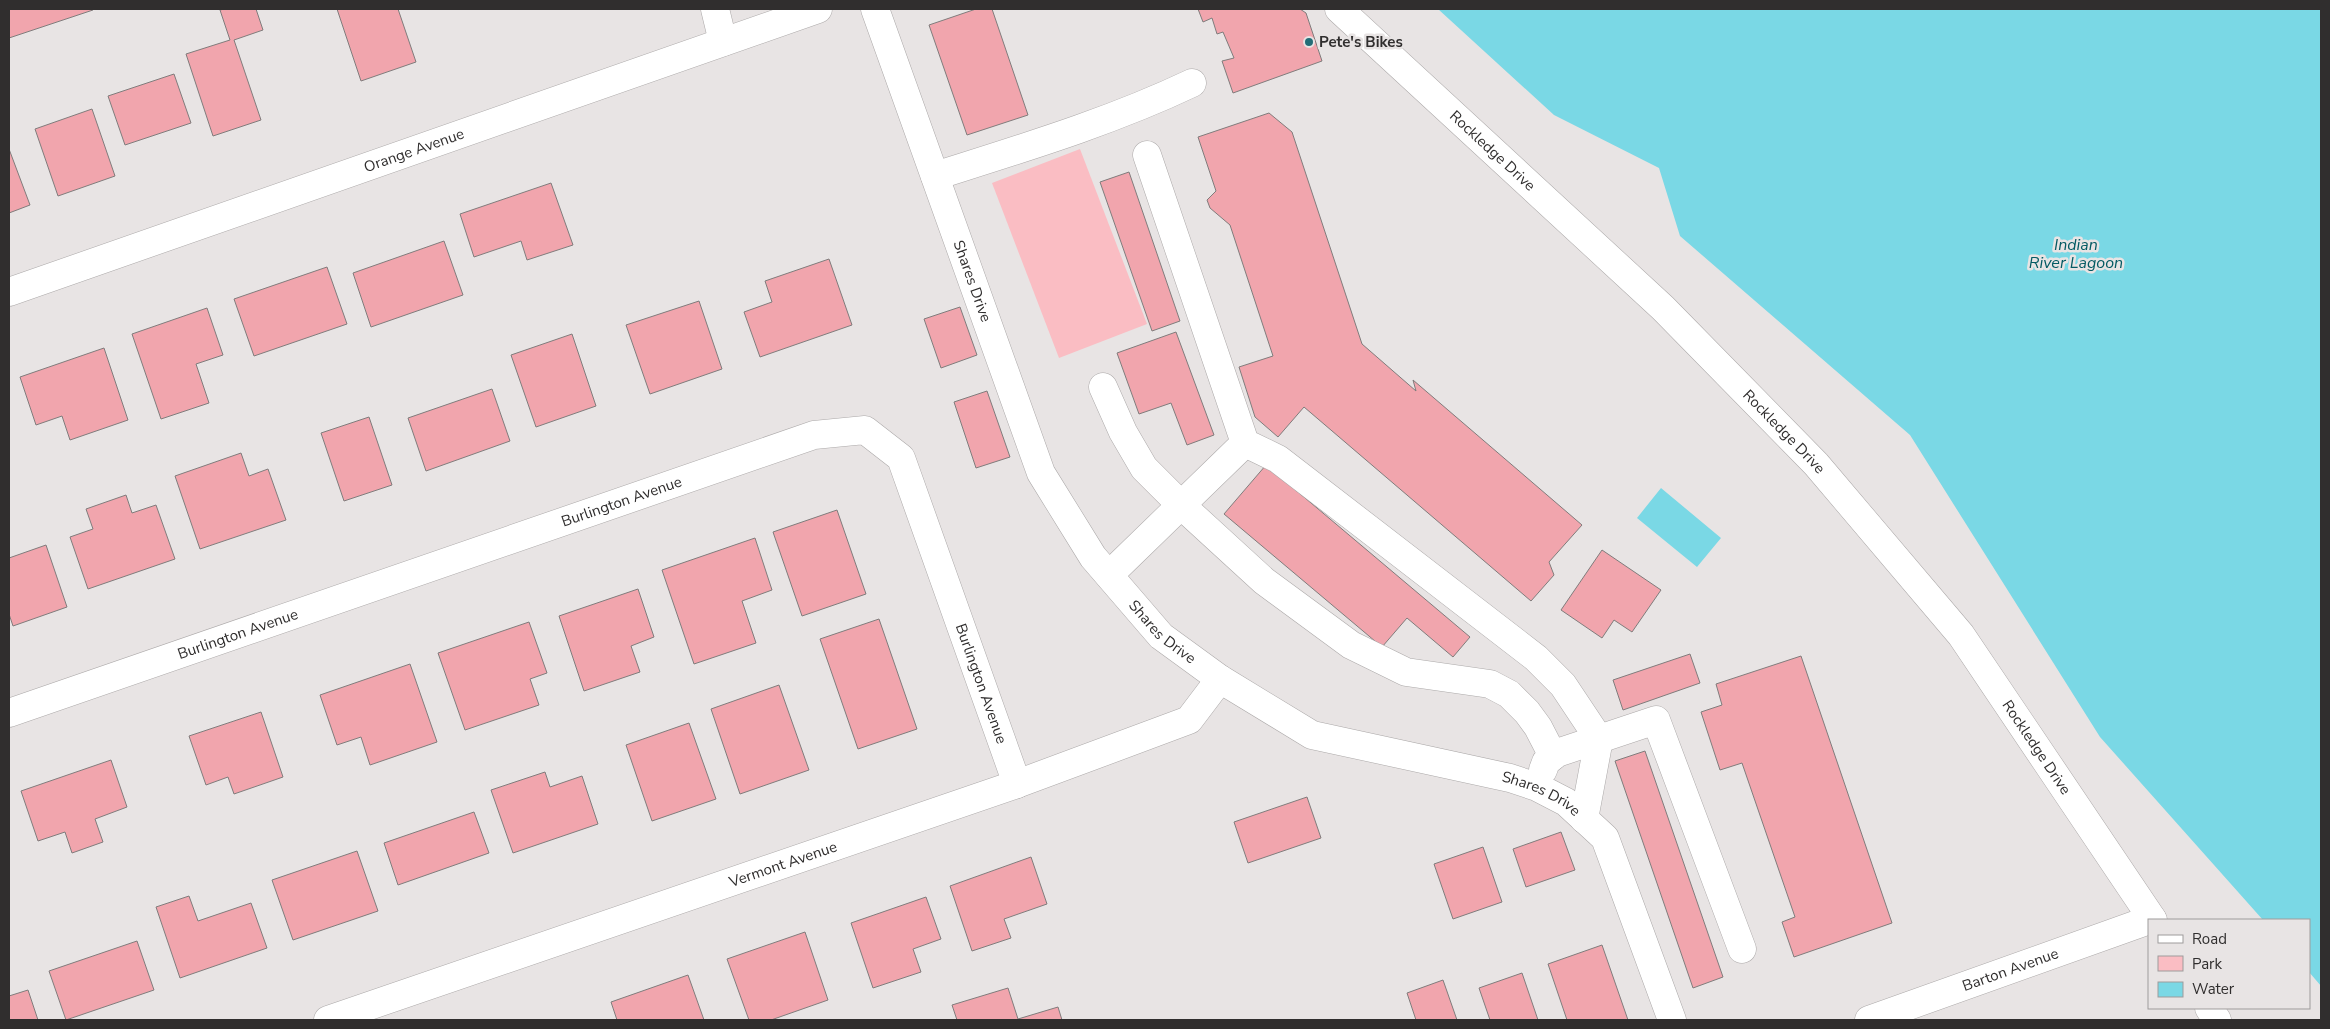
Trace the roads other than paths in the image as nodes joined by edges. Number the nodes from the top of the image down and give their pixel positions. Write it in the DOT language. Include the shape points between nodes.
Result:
graph roads {
  1 [pos="715,9"];
  2 [pos="818,9"];
  3 [pos="875,9"];
  4 [pos="1340,9"];
  5 [pos="723,42"];
  6 [pos="1192,83"];
  7 [pos="1147,155"];
  8 [pos="935,176"];
  9 [pos="9,292"];
  10 [pos="1103,387"];
  11 [pos="1244,443"];
  12 [pos="1181,506"];
  13 [pos="1109,575"];
  14 [pos="1220,679"];
  15 [pos="9,713"];
  16 [pos="1599,739"];
  17 [pos="1553,756"];
  18 [pos="1017,784"];
  19 [pos="1537,787"];
  20 [pos="1584,819"];
  21 [pos="2153,919"];
  22 [pos="2148,921"];
  23 [pos="1742,950"];
  24 [pos="2210,1009"];
  25 [pos="328,1020"];
  26 [pos="1672,1020"];
  27 [pos="1869,1020"];
  28 [pos="2217,1020"];
  1 -- 5 [label="street"];
  2 -- 5 [label="street, Orange Avenue"];
  3 -- 8 [label="street, Shares Drive"];
  4 -- 21 [label="street, Rockledge Drive" via="1663,308 1816,464 1961,635"];
  5 -- 9 [label="street, Orange Avenue"];
  6 -- 8 [label="street" via="1149,104 1053,139"];
  7 -- 11 [label="street"];
  8 -- 13 [label="street, Shares Drive" via="1041,472 1093,556"];
  10 -- 12 [label="street" via="1144,468"];
  11 -- 12 [label="street"];
  11 -- 16 [label="street" via="1278,459 1536,658 1563,685"];
  12 -- 13 [label="street"];
  12 -- 17 [label="street" via="1264,581 1351,645 1406,672 1490,684 1508,694 1527,712"];
  13 -- 14 [label="street, Shares Drive" via="1160,636"];
  14 -- 18 [label="street, Vermont Avenue" via="1189,720"];
  14 -- 19 [label="street, Shares Drive" via="1312,735 1510,778"];
  15 -- 18 [label="street, Burlington Avenue" via="814,435 865,430 901,458"];
  16 -- 17 [label="street"];
  16 -- 20 [label="street"];
  16 -- 23 [label="street" via="1656,720"];
  17 -- 19 [label="street" via="1546,762"];
  18 -- 25 [label="street, Vermont Avenue"];
  19 -- 20 [label="street, Shares Drive" via="1566,802"];
  20 -- 26 [label="street, Shares Drive" via="1605,838"];
  22 -- 27 [label="street, Barton Avenue"];
  24 -- 28 [label="street"];
}
